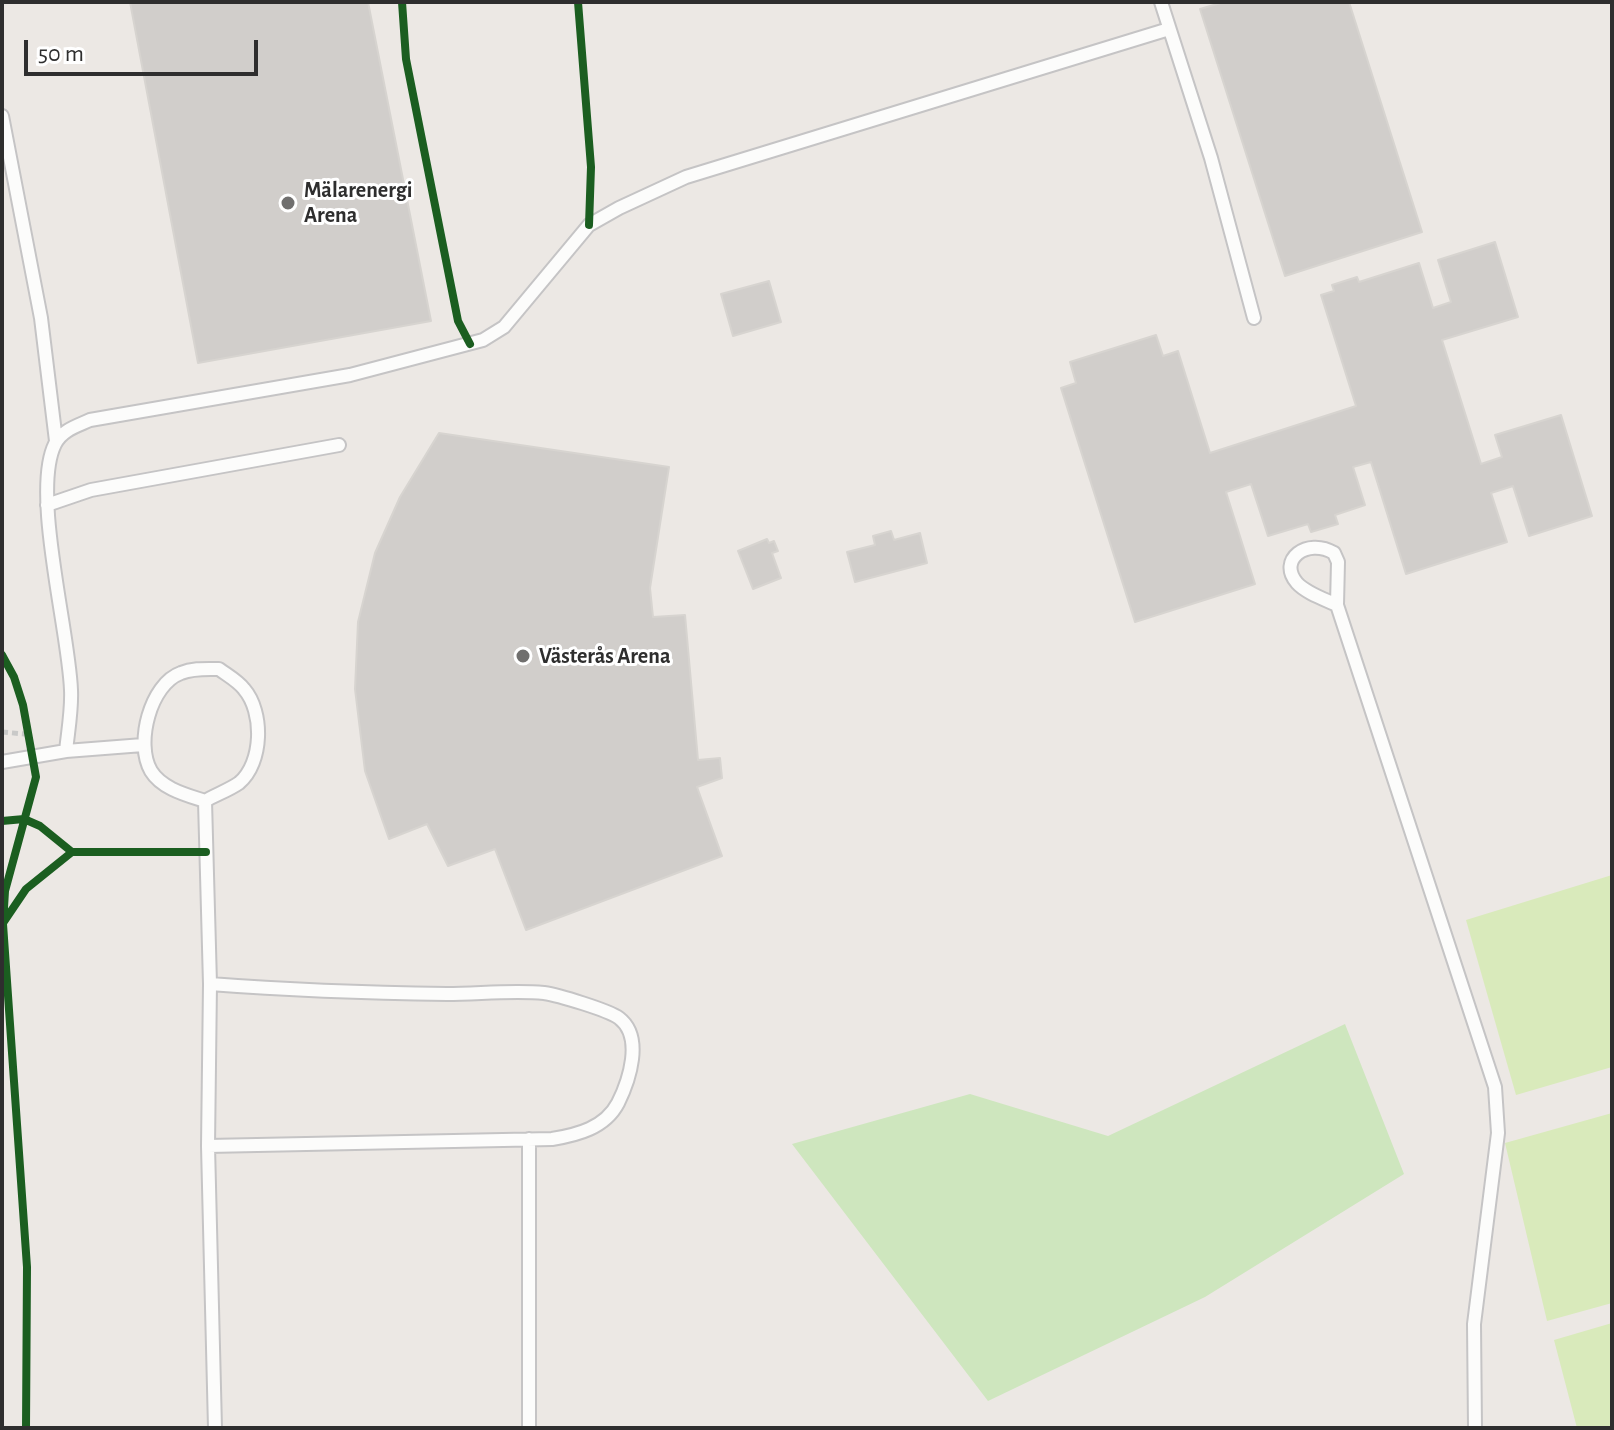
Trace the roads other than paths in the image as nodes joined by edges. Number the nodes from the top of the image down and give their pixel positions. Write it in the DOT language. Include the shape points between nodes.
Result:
graph roads {
  1 [pos="1161,2"];
  2 [pos="1169,29"];
  3 [pos="2,116"];
  4 [pos="1254,318"];
  5 [pos="56,441"];
  6 [pos="339,445"];
  7 [pos="47,505"];
  8 [pos="1337,605"];
  9 [pos="143,745"];
  10 [pos="66,751"];
  11 [pos="2,762"];
  12 [pos="205,801"];
  13 [pos="210,984"];
  14 [pos="529,1139"];
  15 [pos="208,1146"];
  16 [pos="215,1428"];
  17 [pos="529,1428"];
  18 [pos="1475,1428"];
  1 -- 2 [label="lane"];
  2 -- 4 [label="lane"];
  2 -- 5 [label="lane" via="686,177 589,225 504,327 483,340 350,375 90,420"];
  3 -- 5 [label="lane" via="41,318"];
  5 -- 7 [label="lane"];
  6 -- 7 [label="lane" via="91,490"];
  7 -- 10 [label="lane" via="71,691"];
  8 -- 8 [label="lane" via="1293,579 1298,552 1317,546 1334,553"];
  8 -- 18 [label="lane" via="1495,1087 1498,1133 1474,1324"];
  9 -- 10 [label="lane"];
  9 -- 12 [label="lane" via="151,772 173,790"];
  9 -- 12 [label="lane" via="157,693 178,673 219,669 244,688 255,706 258,736 251,768 239,783"];
  10 -- 11 [label="lane"];
  12 -- 13 [label="lane"];
  13 -- 14 [label="lane" via="544,993 620,1018 630,1035 633,1063 615,1109 597,1126 573,1135"];
  13 -- 15 [label="lane"];
  14 -- 15 [label="lane"];
  14 -- 17 [label="lane"];
  15 -- 16 [label="lane"];
}
